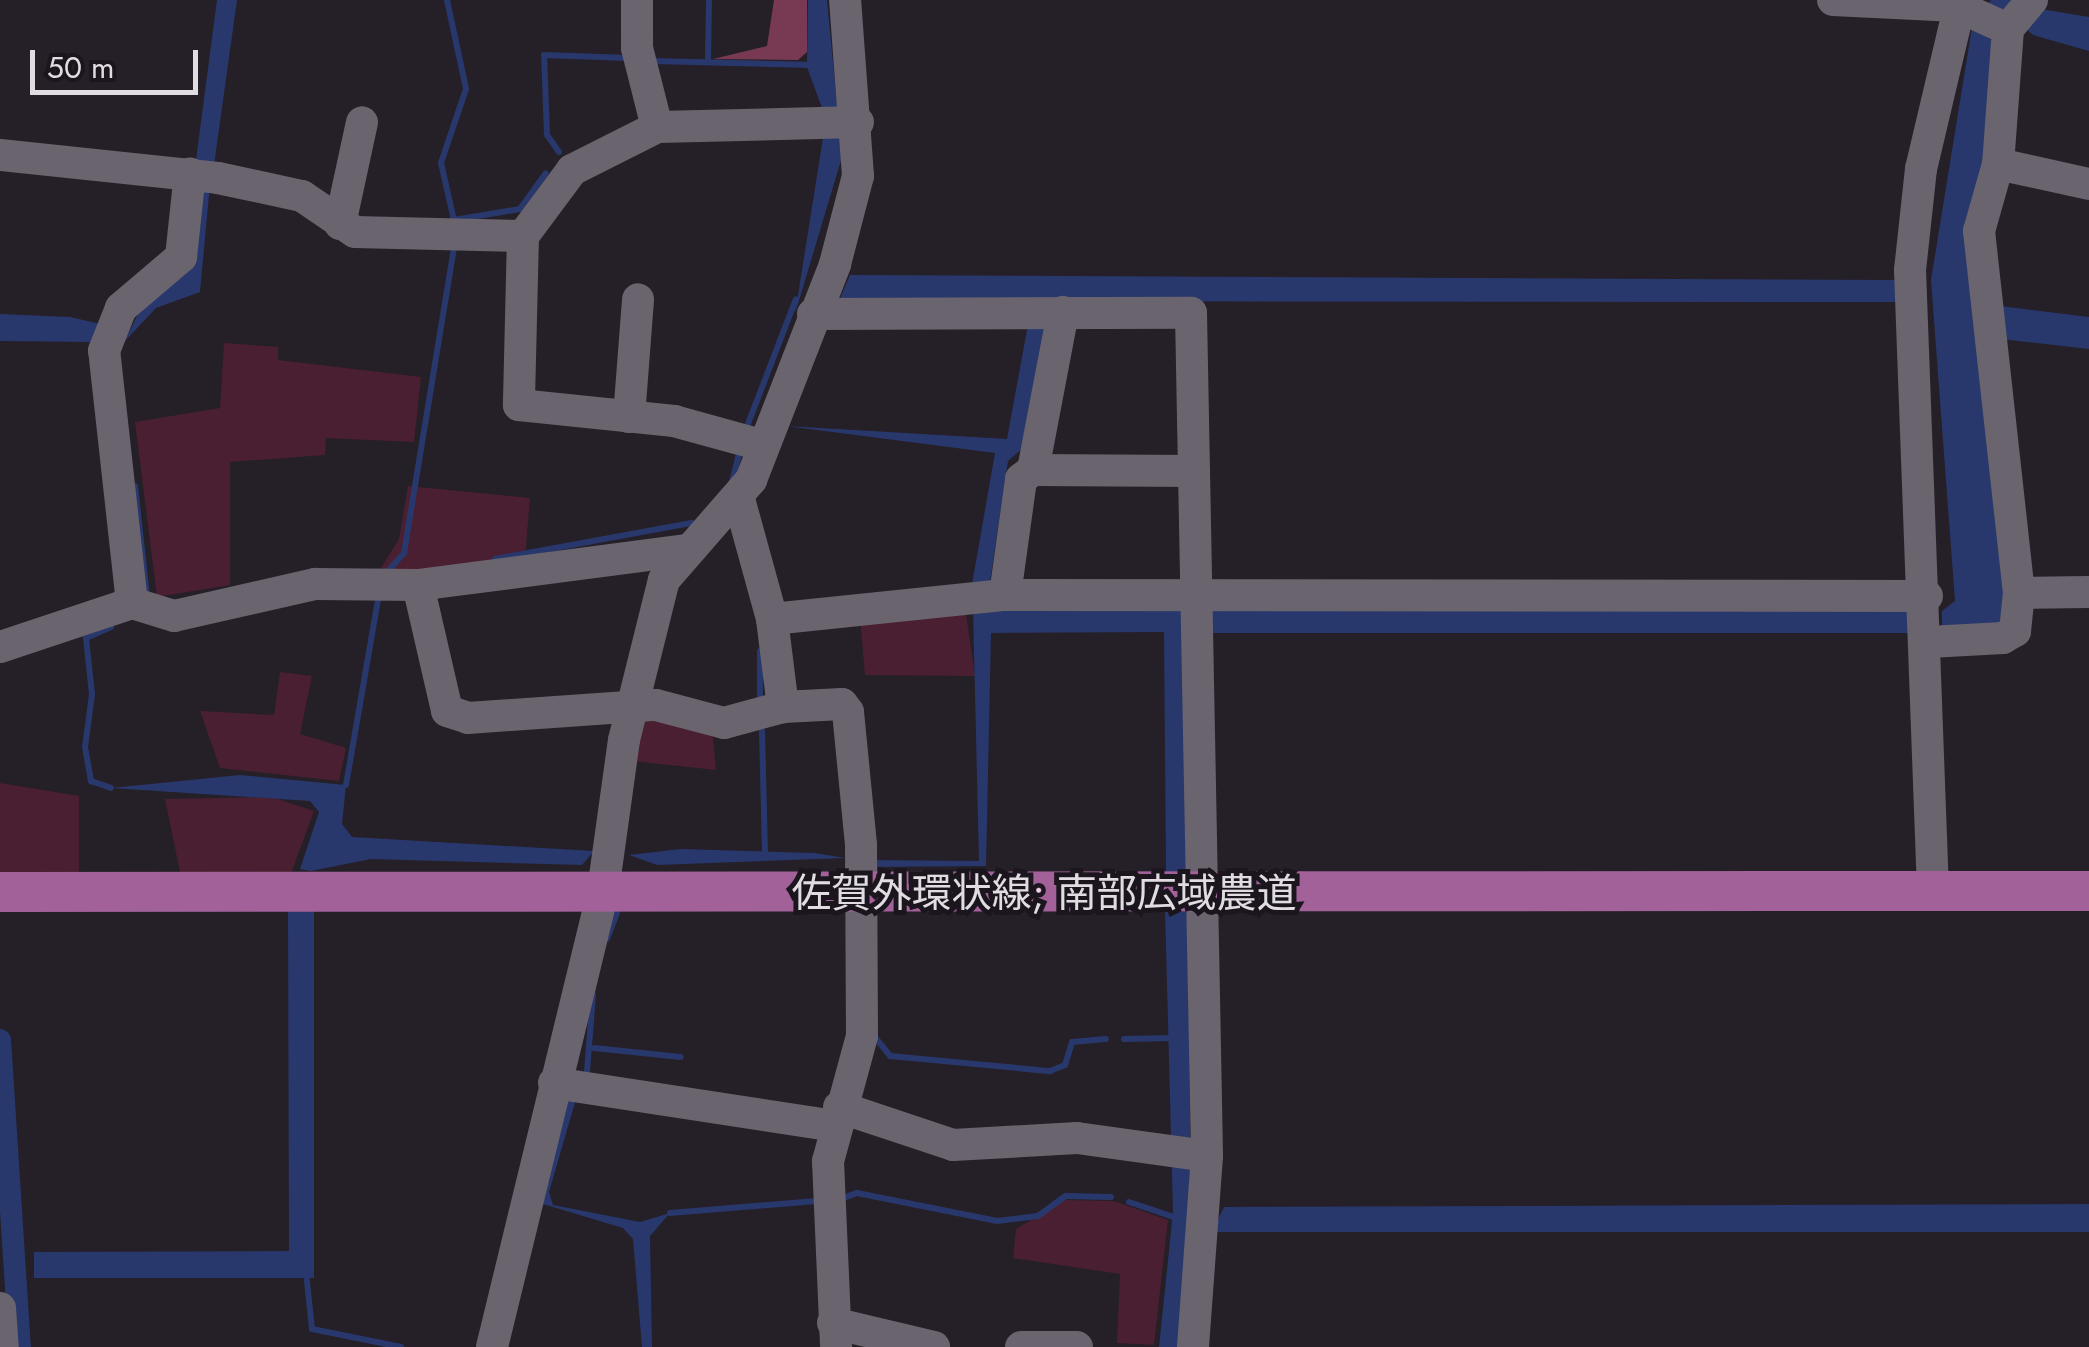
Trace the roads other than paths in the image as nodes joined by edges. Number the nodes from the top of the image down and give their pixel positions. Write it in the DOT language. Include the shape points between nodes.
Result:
graph roads {
  1 [pos="637,0"];
  2 [pos="845,0"];
  3 [pos="1833,0"];
  4 [pos="2032,0"];
  5 [pos="1980,13"];
  6 [pos="362,122"];
  7 [pos="840,123"];
  8 [pos="657,127"];
  9 [pos="0,155"];
  10 [pos="1998,164"];
  11 [pos="204,175"];
  12 [pos="2089,184"];
  13 [pos="340,224"];
  14 [pos="523,236"];
  15 [pos="638,299"];
  16 [pos="1063,312"];
  17 [pos="813,314"];
  18 [pos="629,417"];
  19 [pos="761,445"];
  20 [pos="1033,470"];
  21 [pos="1194,471"];
  22 [pos="738,498"];
  23 [pos="686,550"];
  24 [pos="418,585"];
  25 [pos="2089,592"];
  26 [pos="2018,593"];
  27 [pos="1196,594"];
  28 [pos="1005,596"];
  29 [pos="1928,596"];
  30 [pos="132,603"];
  31 [pos="772,619"];
  32 [pos="1929,642"];
  33 [pos="0,647"];
  34 [pos="633,706"];
  35 [pos="783,708"];
  36 [pos="603,891"];
  37 [pos="2089,891"];
  38 [pos="0,892"];
  39 [pos="1934,892"];
  40 [pos="1203,893"];
  41 [pos="858,894"];
  42 [pos="554,1082"];
  43 [pos="836,1116"];
  44 [pos="1206,1156"];
  45 [pos="0,1308"];
  46 [pos="834,1335"];
  47 [pos="3,1347"];
  48 [pos="492,1347"];
  49 [pos="934,1347"];
  50 [pos="1021,1347"];
  51 [pos="1077,1347"];
  52 [pos="1193,1347"];
  1 -- 8 [label="street" via="637,48"];
  2 -- 7 [label="street"];
  3 -- 5 [label="street"];
  4 -- 5 [label="street"];
  5 -- 10 [label="street"];
  5 -- 29 [label="street" via="1921,169 1910,270"];
  6 -- 13 [label="street"];
  7 -- 8 [label="street"];
  7 -- 17 [label="street" via="858,176"];
  8 -- 14 [label="street" via="572,170"];
  9 -- 11 [label="street"];
  10 -- 12 [label="street"];
  10 -- 26 [label="street" via="1979,231"];
  11 -- 13 [label="street" via="302,196"];
  11 -- 30 [label="street" via="181,258 121,308 109,338"];
  13 -- 14 [label="street" via="408,240"];
  14 -- 18 [label="street" via="519,405"];
  15 -- 18 [label="street"];
  16 -- 17 [label="street"];
  16 -- 20 [label="street"];
  16 -- 21 [label="street" via="1192,312"];
  17 -- 19 [label="street"];
  18 -- 19 [label="street"];
  19 -- 22 [label="street"];
  20 -- 21 [label="street"];
  20 -- 28 [label="street" via="1021,479"];
  21 -- 27 [label="street"];
  22 -- 23 [label="street"];
  22 -- 31 [label="street"];
  23 -- 24 [label="street"];
  23 -- 34 [label="street" via="664,580"];
  24 -- 30 [label="street" via="315,584 174,616"];
  24 -- 34 [label="street" via="447,711 468,718"];
  25 -- 26 [label="street"];
  26 -- 32 [label="street" via="2015,631 2003,638"];
  27 -- 28 [label="street"];
  27 -- 29 [label="street"];
  27 -- 40 [label="street"];
  28 -- 31 [label="street"];
  29 -- 32 [label="street"];
  30 -- 33 [label="street"];
  31 -- 35 [label="street"];
  32 -- 39 [label="street"];
  34 -- 35 [label="street" via="724,723"];
  34 -- 36 [label="street"];
  35 -- 41 [label="street" via="842,704 848,712"];
  36 -- 38 [label="main road, 佐賀外環状線; 南部広域農道"];
  36 -- 41 [label="main road, 佐賀外環状線; 南部広域農道"];
  36 -- 42 [label="street"];
  37 -- 39 [label="main road, 佐賀外環状線; 南部広域農道"];
  39 -- 40 [label="main road, 佐賀外環状線; 南部広域農道"];
  40 -- 41 [label="main road, 佐賀外環状線; 南部広域農道"];
  40 -- 44 [label="street"];
  41 -- 43 [label="street" via="862,1036"];
  42 -- 43 [label="street"];
  42 -- 48 [label="street"];
  43 -- 44 [label="street" via="953,1145 1077,1138 1164,1156"];
  43 -- 46 [label="street" via="826,1212"];
  44 -- 52 [label="street"];
  45 -- 47 [label="street"];
  46 -- 49 [label="street"];
  50 -- 51 [label="street"];
}
